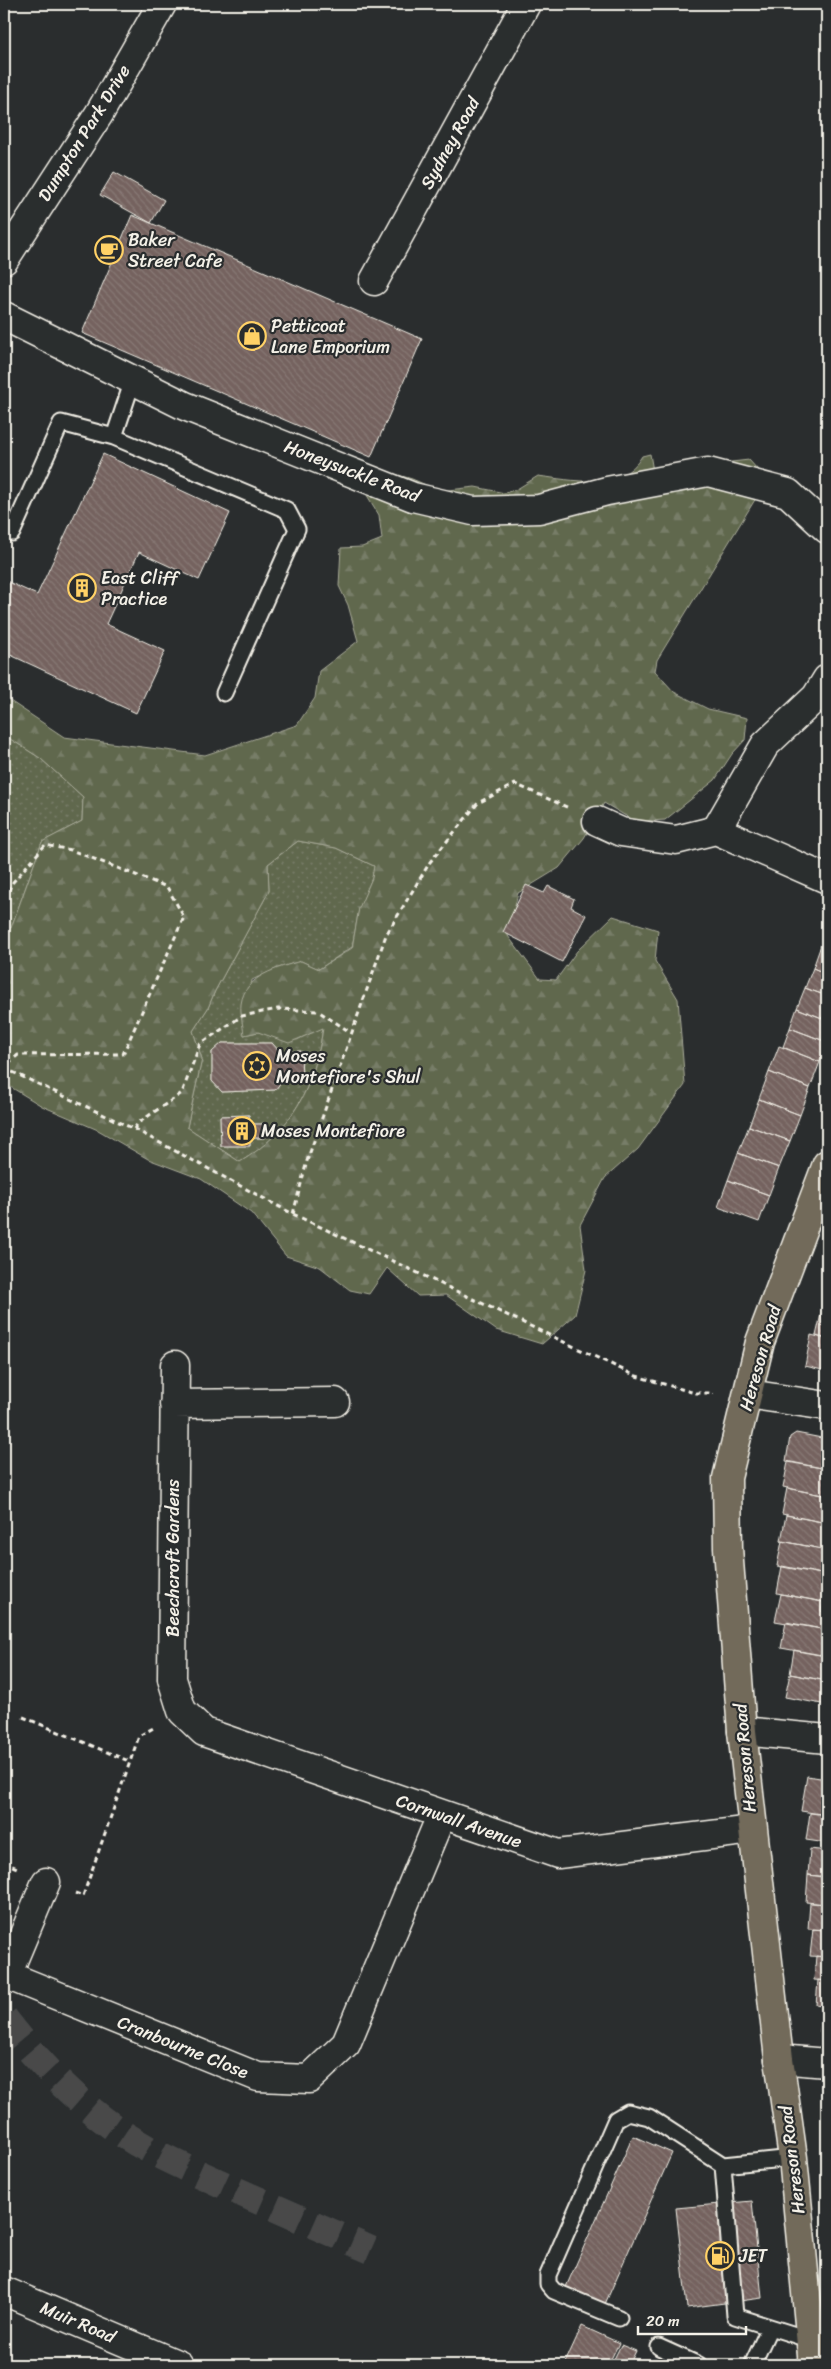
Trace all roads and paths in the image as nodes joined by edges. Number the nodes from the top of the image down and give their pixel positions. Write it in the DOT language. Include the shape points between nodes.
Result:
graph roads {
  1 [pos="162,4"];
  2 [pos="526,4"];
  3 [pos="4,260"];
  4 [pos="374,281"];
  5 [pos="4,316"];
  6 [pos="133,380"];
  7 [pos="114,437"];
  8 [pos="827,529"];
  9 [pos="12,533"];
  10 [pos="827,679"];
  11 [pos="224,693"];
  12 [pos="596,821"];
  13 [pos="716,830"];
  14 [pos="827,879"];
  15 [pos="4,899"];
  16 [pos="350,1032"];
  17 [pos="4,1068"];
  18 [pos="134,1129"];
  19 [pos="827,1164"];
  20 [pos="293,1214"];
  21 [pos="175,1365"];
  22 [pos="748,1394"];
  23 [pos="335,1402"];
  24 [pos="174,1404"];
  25 [pos="827,1406"];
  26 [pos="182,1711"];
  27 [pos="23,1717"];
  28 [pos="742,1732"];
  29 [pos="827,1739"];
  30 [pos="130,1762"];
  31 [pos="441,1816"];
  32 [pos="752,1830"];
  33 [pos="4,1839"];
  34 [pos="4,1844"];
  35 [pos="46,1882"];
  36 [pos="5,1974"];
  37 [pos="779,2060"];
  38 [pos="827,2064"];
  39 [pos="792,2158"];
  40 [pos="723,2165"];
  41 [pos="4,2291"];
  42 [pos="619,2318"];
  43 [pos="769,2328"];
  44 [pos="659,2347"];
  45 [pos="812,2353"];
  46 [pos="179,2365"];
  47 [pos="699,2365"];
  48 [pos="752,2365"];
  1 -- 3 [label="street, Dumpton Park Drive" via="99,114"];
  2 -- 4 [label="street, Sydney Road"];
  5 -- 6 [label="street, Honeysuckle Road"];
  6 -- 7 [label="lane"];
  6 -- 8 [label="street, Honeysuckle Road" via="185,406 413,497 473,510 539,509 607,491 708,472 788,493"];
  7 -- 9 [label="lane" via="61,423"];
  7 -- 11 [label="lane" via="288,510 297,529"];
  10 -- 13 [label="street" via="816,697 766,745"];
  12 -- 13 [label="street" via="621,832 676,840"];
  12 -- 16 [label="path" via="515,784 478,803 430,862 386,935"];
  13 -- 14 [label="street"];
  15 -- 17 [label="path" via="13,882 45,845 71,850 167,888 184,917 123,1054 18,1055"];
  16 -- 18 [label="path" via="318,1011 278,1009 242,1016 200,1044 182,1093"];
  16 -- 20 [label="path"];
  17 -- 18 [label="path"];
  18 -- 20 [label="path"];
  19 -- 22 [label="main road, Hereson Road" via="760,1342"];
  20 -- 22 [label="path" via="636,1376 695,1393"];
  21 -- 24 [label="street, Beechcroft Gardens"];
  22 -- 25 [label="street"];
  22 -- 28 [label="main road, Hereson Road" via="727,1478 728,1548"];
  23 -- 24 [label="street"];
  24 -- 26 [label="street, Beechcroft Gardens" via="172,1679"];
  26 -- 30 [label="path" via="139,1736"];
  26 -- 31 [label="street, Cornwall Avenue" via="204,1732"];
  27 -- 30 [label="path"];
  28 -- 29 [label="street"];
  28 -- 32 [label="main road, Hereson Road"];
  30 -- 35 [label="path" via="83,1896"];
  31 -- 32 [label="street, Cornwall Avenue" via="558,1854"];
  31 -- 36 [label="street, Cranbourne Close" via="346,2044 310,2079 258,2078"];
  32 -- 37 [label="main road, Hereson Road"];
  33 -- 34 [label="path"];
  35 -- 36 [label="street, Cranbourne Close"];
  37 -- 38 [label="street"];
  37 -- 39 [label="main road, Hereson Road"];
  39 -- 40 [label="lane"];
  39 -- 45 [label="main road, Hereson Road"];
  40 -- 42 [label="lane" via="649,2117 628,2112 616,2119 548,2275 548,2284 554,2291"];
  40 -- 43 [label="lane" via="735,2316"];
  41 -- 46 [label="street, Muir Road"];
  43 -- 45 [label="lane"];
  43 -- 48 [label="lane"];
  44 -- 47 [label="lane"];
}
